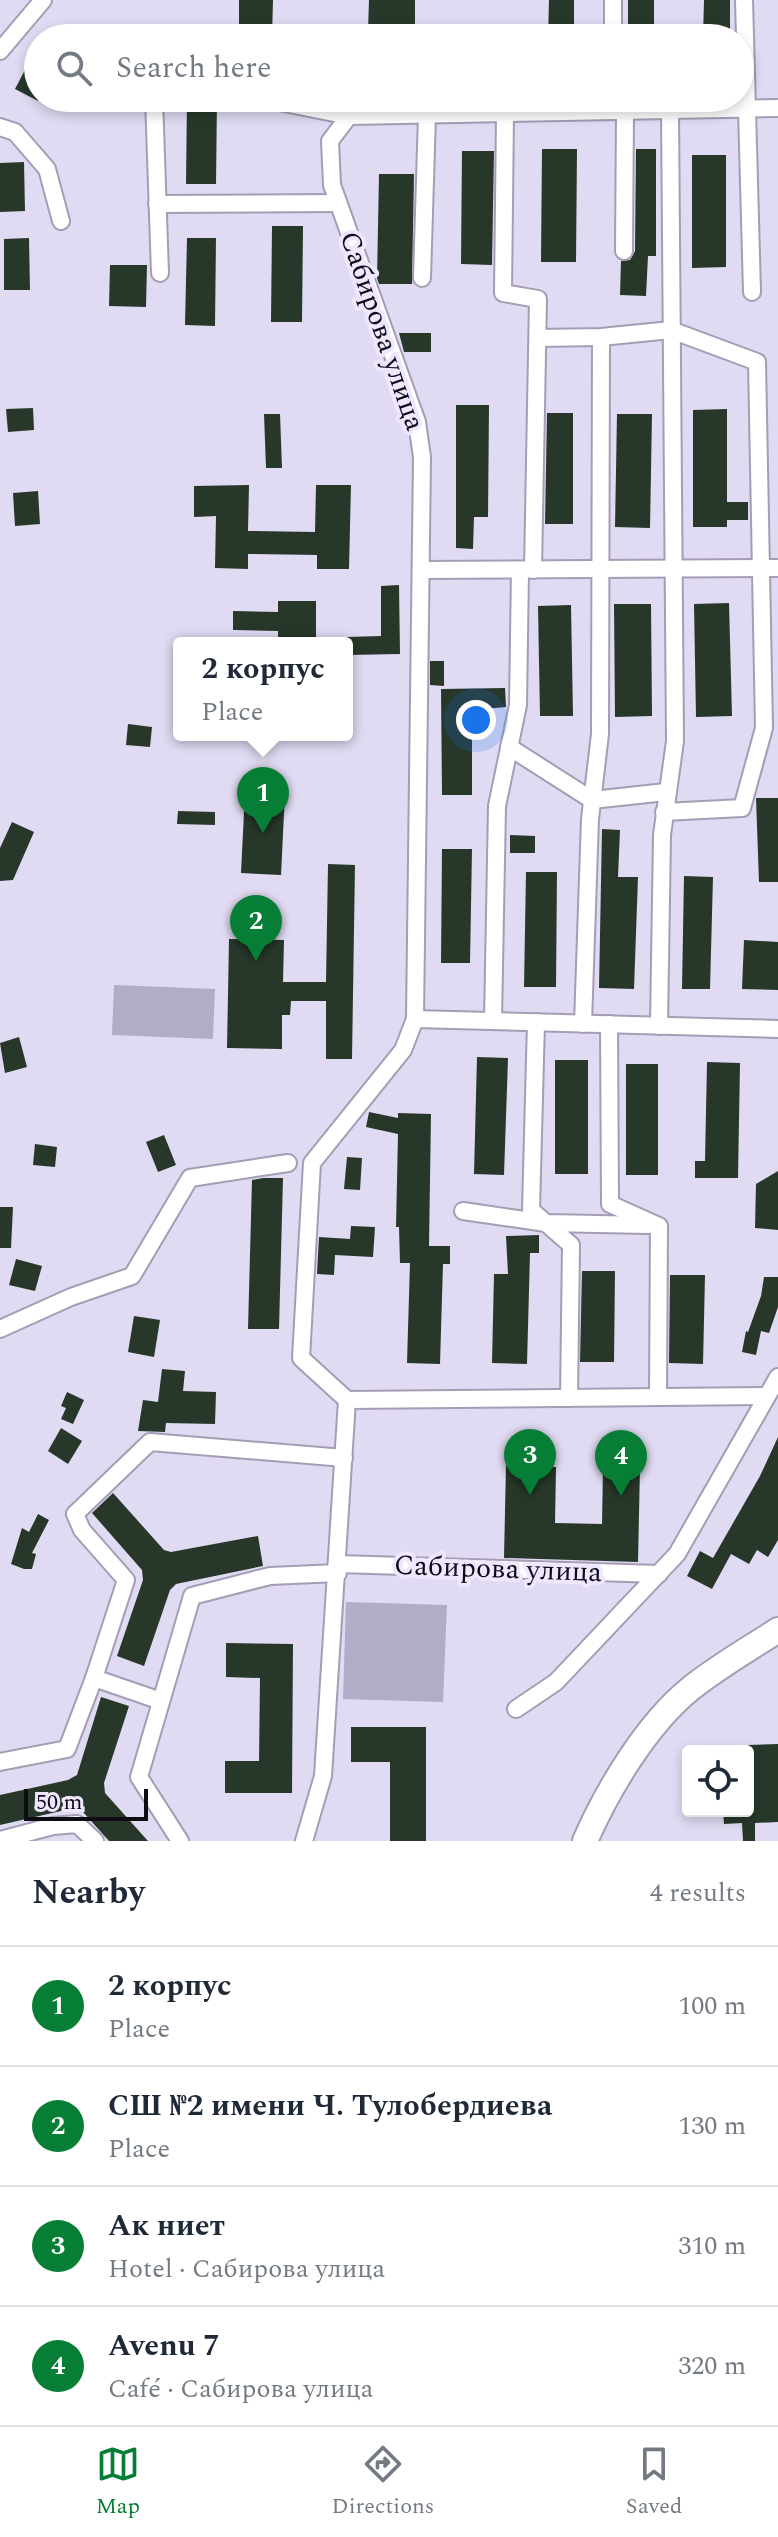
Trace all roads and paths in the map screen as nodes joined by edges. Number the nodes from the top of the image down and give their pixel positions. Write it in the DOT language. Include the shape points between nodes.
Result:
graph roads {
  1 [pos="43,0"];
  2 [pos="613,0"];
  3 [pos="744,0"];
  4 [pos="613,24"];
  5 [pos="744,24"];
  6 [pos="0,51"];
  7 [pos="778,108"];
  8 [pos="754,109"];
  9 [pos="154,112"];
  10 [pos="329,112"];
  11 [pos="524,112"];
  12 [pos="617,112"];
  13 [pos="670,112"];
  14 [pos="745,112"];
  15 [pos="505,113"];
  16 [pos="427,115"];
  17 [pos="349,116"];
  18 [pos="0,127"];
  19 [pos="338,203"];
  20 [pos="157,204"];
  21 [pos="61,221"];
  22 [pos="624,251"];
  23 [pos="160,273"];
  24 [pos="422,278"];
  25 [pos="752,292"];
  26 [pos="671,330"];
  27 [pos="601,337"];
  28 [pos="538,338"];
  29 [pos="770,568"];
  30 [pos="600,569"];
  31 [pos="672,569"];
  32 [pos="422,570"];
  33 [pos="526,570"];
  34 [pos="509,747"];
  35 [pos="666,792"];
  36 [pos="592,800"];
  37 [pos="664,812"];
  38 [pos="415,1019"];
  39 [pos="493,1021"];
  40 [pos="536,1022"];
  41 [pos="583,1024"];
  42 [pos="609,1024"];
  43 [pos="659,1026"];
  44 [pos="778,1029"];
  45 [pos="288,1163"];
  46 [pos="463,1211"];
  47 [pos="546,1223"];
  48 [pos="659,1226"];
  49 [pos="0,1329"];
  50 [pos="778,1377"];
  51 [pos="767,1396"];
  52 [pos="658,1397"];
  53 [pos="569,1398"];
  54 [pos="347,1400"];
  55 [pos="344,1458"];
  56 [pos="338,1568"];
  57 [pos="659,1574"];
  58 [pos="778,1630"];
  59 [pos="94,1678"];
  60 [pos="161,1701"];
  61 [pos="516,1709"];
  62 [pos="0,1762"];
  63 [pos="0,1840"];
  64 [pos="95,1841"];
  65 [pos="180,1841"];
  66 [pos="304,1841"];
  67 [pos="585,1841"];
  1 -- 6 [label="street"];
  2 -- 4 [label="street"];
  3 -- 5 [label="street"];
  7 -- 8 [label="street"];
  9 -- 20 [label="street"];
  10 -- 17 [label="street"];
  11 -- 15 [label="street"];
  12 -- 22 [label="street"];
  13 -- 26 [label="street"];
  14 -- 25 [label="street"];
  15 -- 16 [label="street"];
  15 -- 28 [label="street" via="503,293 538,299"];
  16 -- 17 [label="street"];
  16 -- 24 [label="street"];
  17 -- 19 [label="street, Сабирова улица" via="330,141"];
  18 -- 21 [label="street" via="15,132 47,169"];
  19 -- 20 [label="street"];
  19 -- 32 [label="street, Сабирова улица" via="417,422"];
  20 -- 23 [label="street"];
  26 -- 27 [label="street"];
  26 -- 29 [label="street" via="757,362"];
  26 -- 31 [label="street"];
  27 -- 28 [label="street"];
  27 -- 30 [label="street"];
  28 -- 33 [label="street"];
  29 -- 31 [label="street"];
  29 -- 37 [label="street" via="764,728 742,808"];
  30 -- 31 [label="street"];
  30 -- 33 [label="street"];
  30 -- 36 [label="street" via="600,734"];
  31 -- 35 [label="street" via="675,741"];
  32 -- 33 [label="street"];
  32 -- 38 [label="street, Сабирова улица"];
  33 -- 34 [label="street" via="518,705"];
  34 -- 36 [label="street"];
  34 -- 39 [label="street" via="497,806"];
  35 -- 36 [label="street"];
  35 -- 37 [label="street"];
  36 -- 41 [label="street"];
  37 -- 43 [label="street"];
  38 -- 39 [label="street"];
  38 -- 54 [label="street, Сабирова улица" via="403,1050 312,1163 301,1358"];
  39 -- 40 [label="street"];
  40 -- 41 [label="street"];
  40 -- 47 [label="street" via="531,1210"];
  41 -- 42 [label="street"];
  42 -- 43 [label="street"];
  42 -- 48 [label="street" via="610,1204"];
  43 -- 44 [label="street"];
  45 -- 49 [label="street" via="190,1178 132,1276"];
  46 -- 47 [label="street"];
  47 -- 48 [label="street"];
  47 -- 53 [label="street" via="571,1245"];
  48 -- 52 [label="street"];
  50 -- 51 [label="street, Сабирова улица"];
  51 -- 52 [label="street"];
  51 -- 57 [label="street, Сабирова улица" via="677,1554"];
  52 -- 53 [label="street"];
  53 -- 54 [label="street"];
  54 -- 55 [label="street"];
  55 -- 56 [label="street"];
  55 -- 59 [label="street" via="150,1442 75,1514 82,1530 126,1580"];
  56 -- 57 [label="street, Сабирова улица"];
  56 -- 60 [label="street, Сабирова улица" via="270,1576 192,1596"];
  56 -- 66 [label="street" via="323,1776"];
  57 -- 61 [label="street, Сабирова улица" via="556,1682"];
  58 -- 67 [label="main road" via="691,1688 661,1716"];
  59 -- 60 [label="street"];
  59 -- 62 [label="street" via="67,1749"];
  60 -- 65 [label="street" via="139,1777"];
  63 -- 64 [label="street" via="77,1824"];
}
